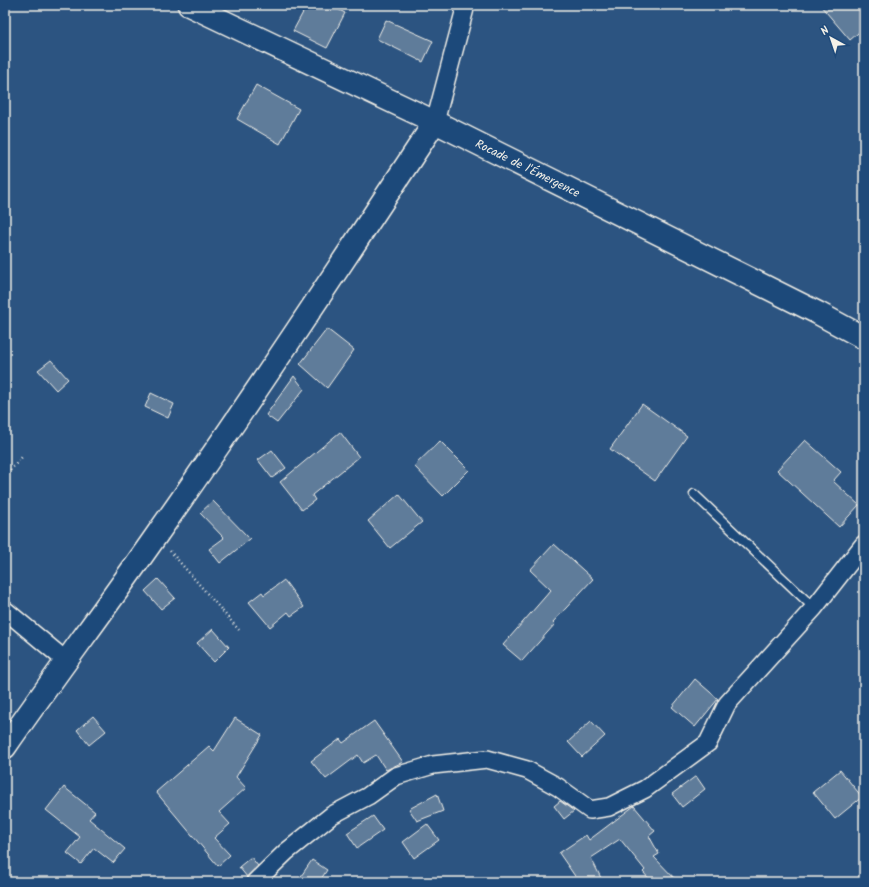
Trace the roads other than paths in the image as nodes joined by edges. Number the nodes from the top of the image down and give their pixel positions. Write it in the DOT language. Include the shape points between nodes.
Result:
graph roads {
  1 [pos="189,5"];
  2 [pos="466,5"];
  3 [pos="436,122"];
  4 [pos="864,338"];
  5 [pos="694,494"];
  6 [pos="864,544"];
  7 [pos="814,608"];
  8 [pos="5,610"];
  9 [pos="65,660"];
  10 [pos="5,747"];
  11 [pos="255,882"];
  1 -- 3 [label="street, Rocade de l'Émergence"];
  2 -- 3 [label="street"];
  3 -- 4 [label="street, Rocade de l'Émergence"];
  3 -- 9 [label="street" via="158,535"];
  5 -- 7 [label="lane"];
  6 -- 7 [label="street"];
  7 -- 11 [label="street" via="727,704 708,744 645,789 609,807 590,810 558,786 527,770 486,759 432,765 396,776 368,796 332,815 286,852"];
  8 -- 9 [label="street"];
  9 -- 10 [label="street"];
}
